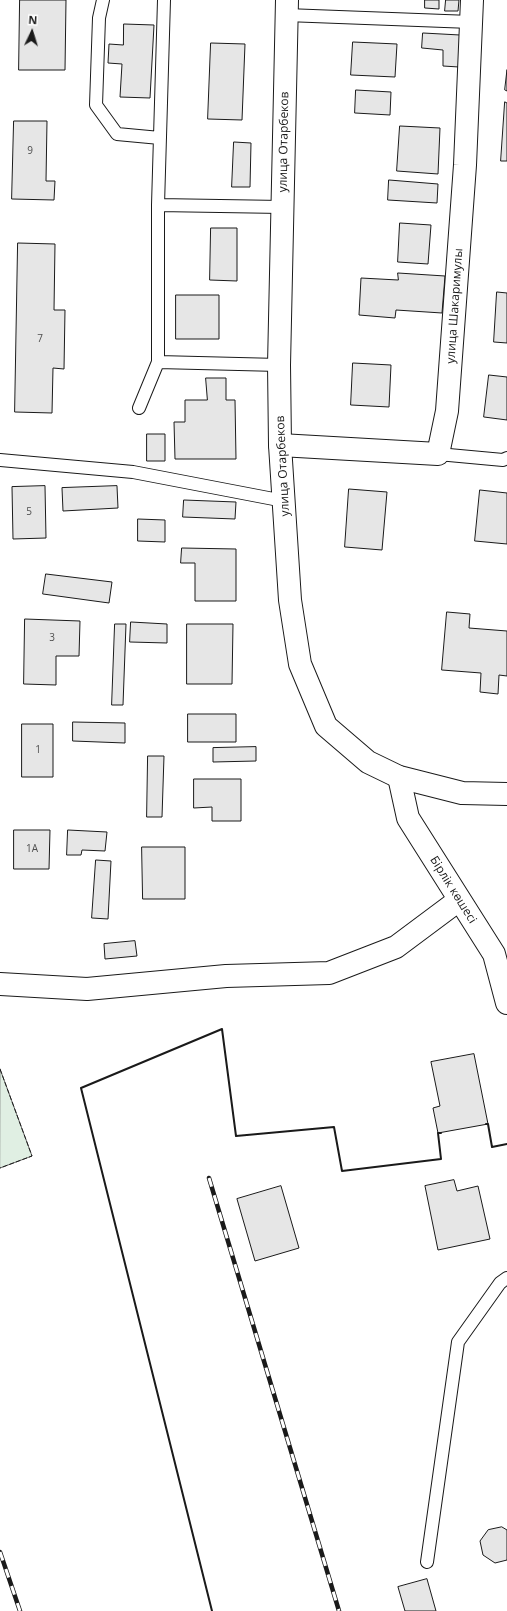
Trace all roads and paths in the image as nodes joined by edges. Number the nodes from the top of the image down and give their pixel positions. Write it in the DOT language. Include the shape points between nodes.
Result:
graph roads {
  1 [pos="103,0"];
  2 [pos="164,0"];
  3 [pos="472,0"];
  4 [pos="287,7"];
  5 [pos="471,22"];
  6 [pos="160,138"];
  7 [pos="158,205"];
  8 [pos="282,207"];
  9 [pos="158,362"];
  10 [pos="280,365"];
  11 [pos="139,408"];
  12 [pos="280,445"];
  13 [pos="438,454"];
  14 [pos="507,458"];
  15 [pos="0,460"];
  16 [pos="284,501"];
  17 [pos="399,777"];
  18 [pos="507,794"];
  19 [pos="459,900"];
  20 [pos="0,984"];
  21 [pos="507,1002"];
  22 [pos="507,1278"];
  23 [pos="427,1562"];
  1 -- 6 [label="lane" via="99,18 96,105 117,134"];
  2 -- 6 [label="lane"];
  3 -- 5 [label="street, улица Шакаримулы"];
  4 -- 5 [label="lane"];
  4 -- 8 [label="street, улица Отарбеков"];
  5 -- 13 [label="street, улица Шакаримулы" via="465,165 447,412"];
  6 -- 7 [label="lane"];
  7 -- 8 [label="lane"];
  7 -- 9 [label="lane"];
  8 -- 10 [label="street, улица Отарбеков"];
  9 -- 10 [label="lane"];
  9 -- 11 [label="lane"];
  10 -- 12 [label="street, улица Отарбеков"];
  12 -- 13 [label="street"];
  12 -- 16 [label="street, улица Отарбеков"];
  13 -- 14 [label="lane" via="503,460"];
  15 -- 16 [label="lane" via="132,472"];
  16 -- 17 [label="street, улица Отарбеков" via="290,600 300,664 326,726 368,762"];
  17 -- 18 [label="street, улица Отарбеков" via="462,793"];
  17 -- 19 [label="street, Бірлік көшесі" via="408,818"];
  19 -- 20 [label="street" via="396,947 329,973 226,976 87,989"];
  19 -- 21 [label="street, Бірлік көшесі" via="494,954"];
  22 -- 23 [label="lane" via="500,1283 458,1342"];
}
